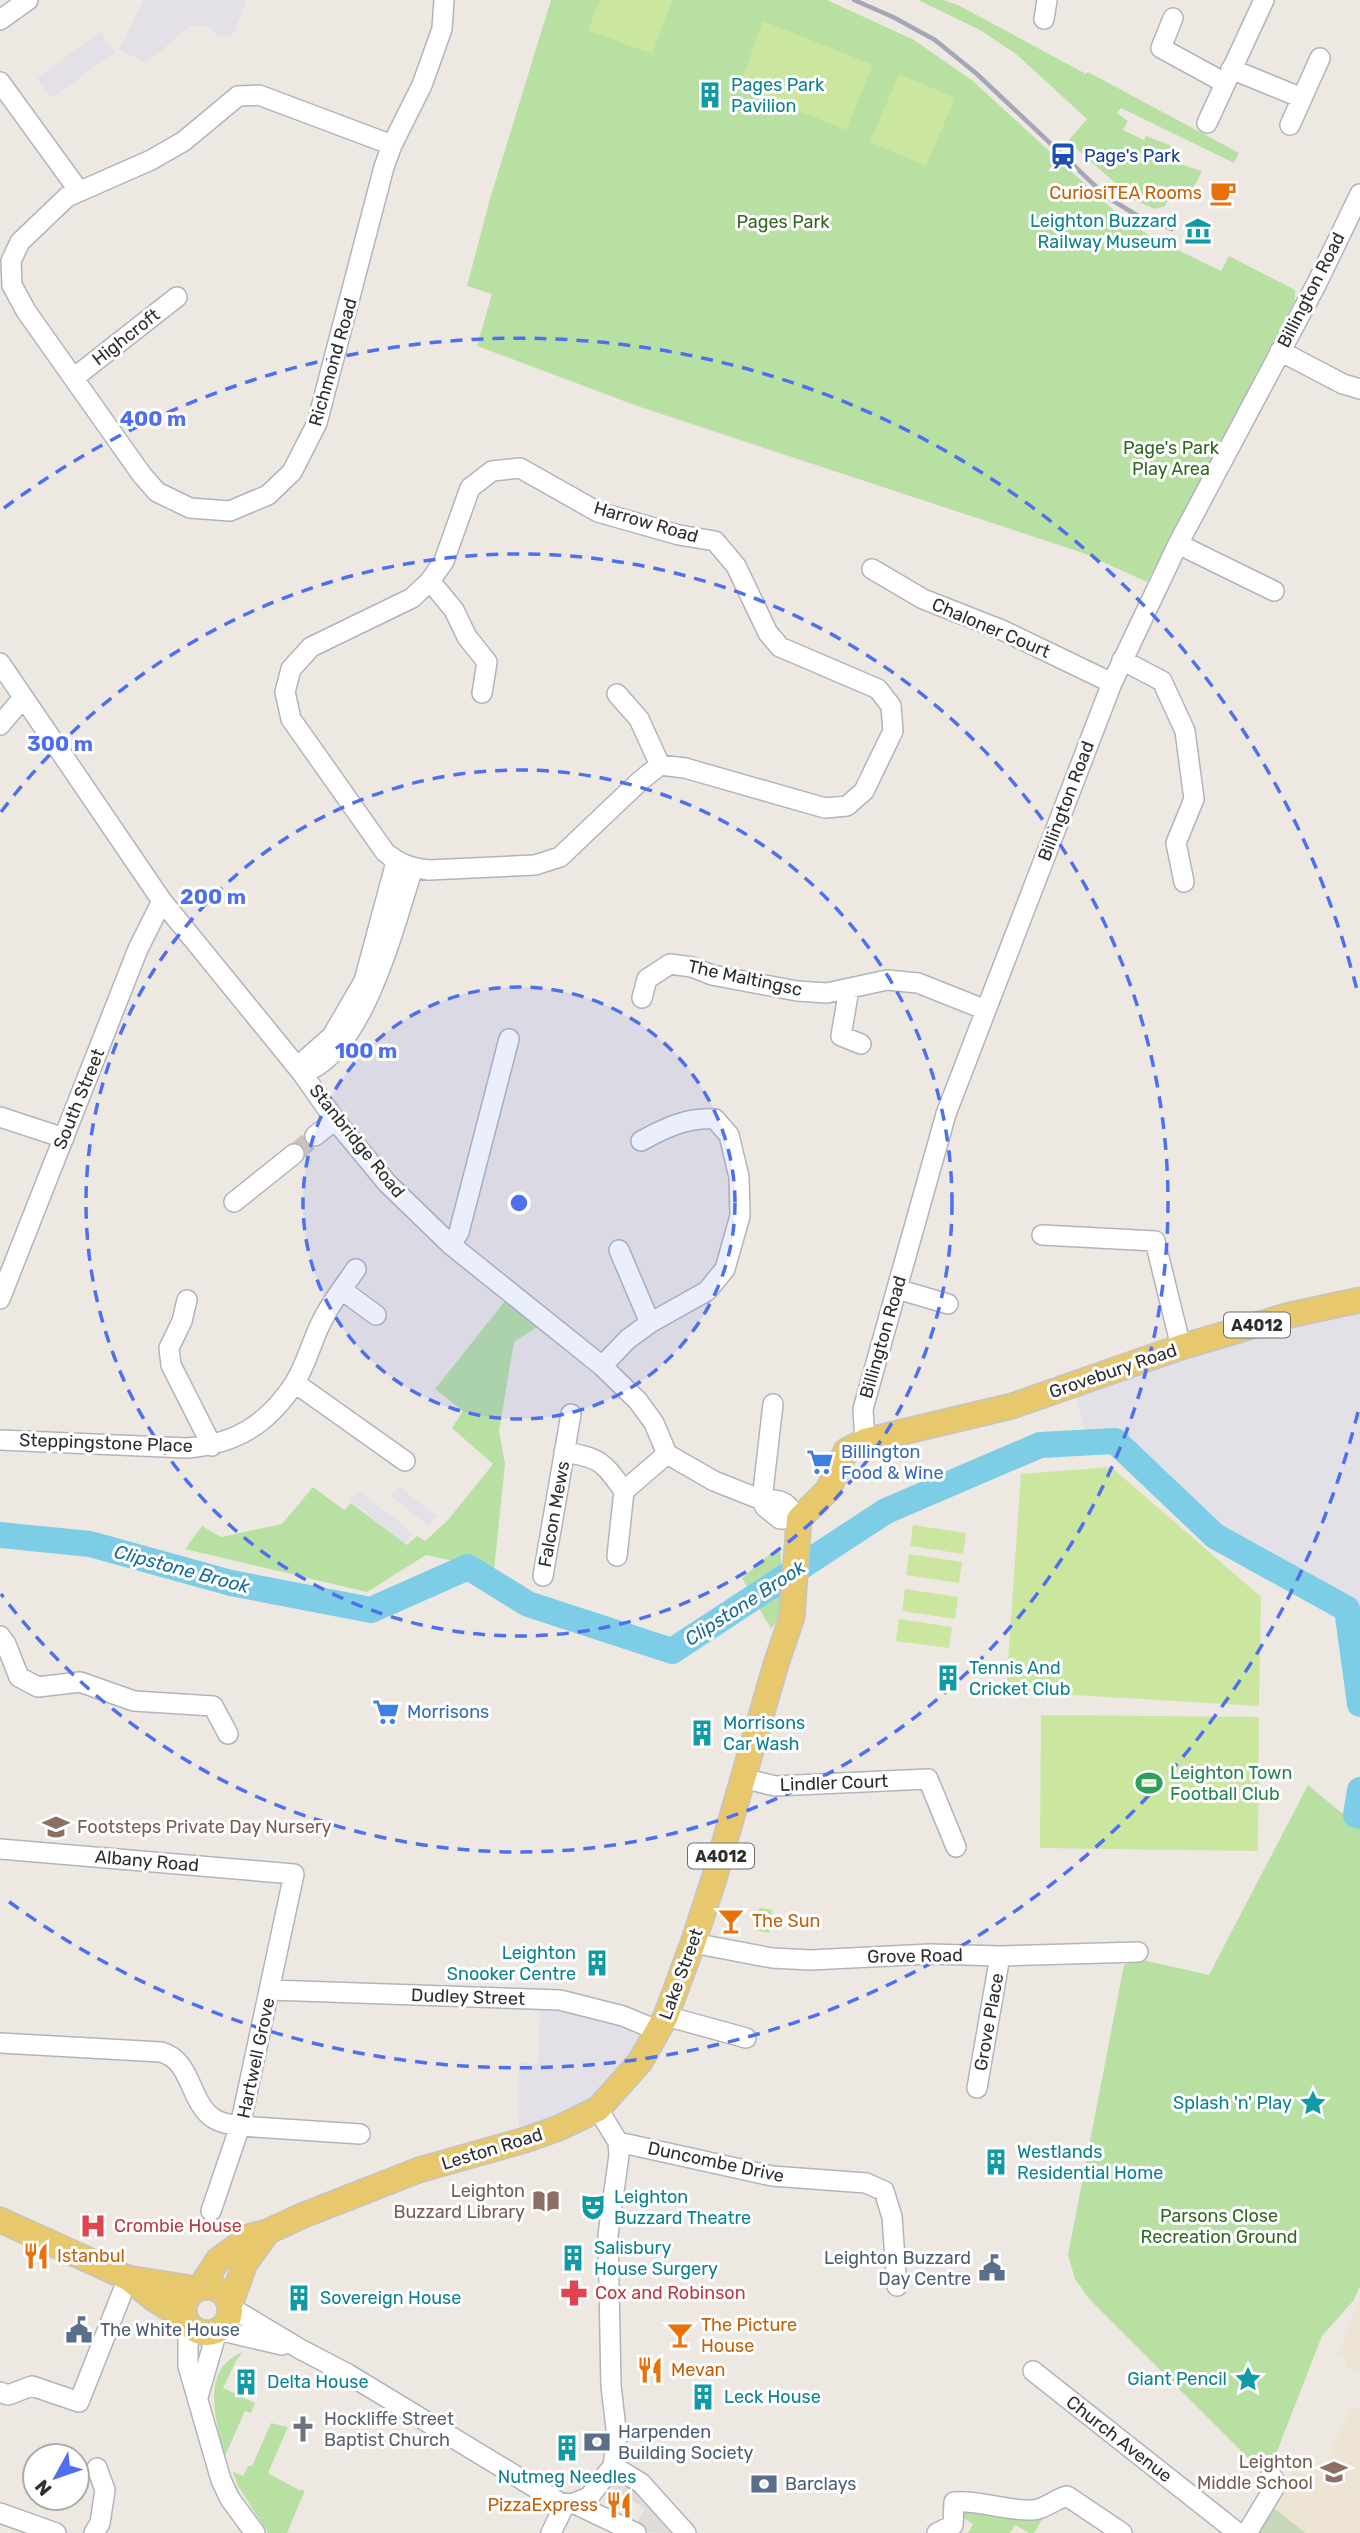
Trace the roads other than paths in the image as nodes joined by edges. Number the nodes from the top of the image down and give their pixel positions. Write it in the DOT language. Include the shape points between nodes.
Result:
graph roads {
  1 [pos="28,0"];
  2 [pos="444,0"];
  3 [pos="1265,0"];
  4 [pos="1173,18"];
  5 [pos="0,20"];
  6 [pos="1320,58"];
  7 [pos="1228,76"];
  8 [pos="0,82"];
  9 [pos="1302,99"];
  10 [pos="1207,123"];
  11 [pos="1290,125"];
  12 [pos="392,145"];
  13 [pos="79,191"];
  14 [pos="1360,194"];
  15 [pos="177,297"];
  16 [pos="1280,351"];
  17 [pos="75,377"];
  18 [pos="1360,389"];
  19 [pos="1178,544"];
  20 [pos="872,569"];
  21 [pos="430,581"];
  22 [pos="1274,591"];
  23 [pos="1122,660"];
  24 [pos="0,663"];
  25 [pos="1112,683"];
  26 [pos="482,693"];
  27 [pos="617,694"];
  28 [pos="23,698"];
  29 [pos="0,725"];
  30 [pos="660,765"];
  31 [pos="404,865"];
  32 [pos="1184,882"];
  33 [pos="162,901"];
  34 [pos="849,989"];
  35 [pos="642,998"];
  36 [pos="986,1010"];
  37 [pos="509,1039"];
  38 [pos="861,1044"];
  39 [pos="302,1073"];
  40 [pos="0,1117"];
  41 [pos="335,1120"];
  42 [pos="315,1136"];
  43 [pos="64,1138"];
  44 [pos="641,1141"];
  45 [pos="293,1154"];
  46 [pos="234,1202"];
  47 [pos="1042,1235"];
  48 [pos="451,1245"];
  49 [pos="620,1250"];
  50 [pos="356,1269"];
  51 [pos="4,1277"];
  52 [pos="897,1289"];
  53 [pos="342,1290"];
  54 [pos="0,1299"];
  55 [pos="187,1300"];
  56 [pos="1360,1300"];
  57 [pos="948,1304"];
  58 [pos="376,1315"];
  59 [pos="650,1323"];
  60 [pos="1181,1347"];
  61 [pos="602,1366"];
  62 [pos="295,1383"];
  63 [pos="773,1404"];
  64 [pos="570,1414"];
  65 [pos="0,1440"];
  66 [pos="865,1441"];
  67 [pos="212,1446"];
  68 [pos="564,1452"];
  69 [pos="667,1454"];
  70 [pos="405,1461"];
  71 [pos="624,1491"];
  72 [pos="762,1500"];
  73 [pos="798,1529"];
  74 [pos="617,1556"];
  75 [pos="543,1576"];
  76 [pos="0,1636"];
  77 [pos="228,1734"];
  78 [pos="920,1760"];
  79 [pos="742,1778"];
  80 [pos="928,1780"];
  81 [pos="956,1847"];
  82 [pos="0,1849"];
  83 [pos="294,1874"];
  84 [pos="693,1943"];
  85 [pos="1138,1952"];
  86 [pos="1000,1956"];
  87 [pos="271,1990"];
  88 [pos="663,2024"];
  89 [pos="746,2039"];
  90 [pos="0,2043"];
  91 [pos="977,2088"];
  92 [pos="598,2109"];
  93 [pos="240,2126"];
  94 [pos="360,2134"];
  95 [pos="618,2142"];
  96 [pos="211,2211"];
  97 [pos="0,2220"];
  98 [pos="267,2232"];
  99 [pos="128,2278"];
  100 [pos="897,2286"];
  101 [pos="199,2288"];
  102 [pos="230,2306"];
  103 [pos="187,2321"];
  104 [pos="218,2331"];
  105 [pos="300,2349"];
  106 [pos="1033,2371"];
  107 [pos="0,2392"];
  108 [pos="197,2398"];
  109 [pos="613,2466"];
  110 [pos="97,2468"];
  111 [pos="1271,2475"];
  112 [pos="570,2504"];
  113 [pos="0,2513"];
  114 [pos="552,2530"];
  115 [pos="682,2531"];
  116 [pos="56,2533"];
  117 [pos="94,2533"];
  118 [pos="255,2533"];
  119 [pos="636,2533"];
  120 [pos="937,2533"];
  121 [pos="1122,2533"];
  122 [pos="1238,2533"];
  123 [pos="1247,2533"];
  1 -- 5 [label="street"];
  2 -- 12 [label="street, Richmond Road" via="442,29 422,85"];
  3 -- 7 [label="street"];
  4 -- 7 [label="street" via="1161,48"];
  6 -- 9 [label="street"];
  7 -- 9 [label="street"];
  7 -- 10 [label="street"];
  8 -- 13 [label="street"];
  9 -- 11 [label="street"];
  12 -- 13 [label="street, Richmond Road" via="259,95 238,96 184,141"];
  12 -- 17 [label="street, Richmond Road" via="317,424 292,472 268,495 230,511 190,508 158,492"];
  13 -- 17 [label="street, Richmond Road" via="20,242 11,261 12,285 26,311"];
  14 -- 16 [label="street, Billington Road"];
  15 -- 17 [label="street, Highcroft"];
  16 -- 18 [label="street"];
  16 -- 19 [label="street, Billington Road"];
  19 -- 22 [label="street"];
  19 -- 23 [label="street, Billington Road"];
  20 -- 25 [label="street, Chaloner Court" via="923,599 1002,629"];
  21 -- 26 [label="street" via="487,662"];
  21 -- 30 [label="street, Harrow Road" via="444,561 470,488 492,471 520,468 598,512 715,541 736,566 768,633 780,647 878,690 891,706 893,731 864,791 847,806 825,808"];
  21 -- 31 [label="street, Harrow Road" via="412,598 311,647 291,669 285,692 291,719 385,852"];
  23 -- 25 [label="street, Billington Road"];
  23 -- 32 [label="street" via="1162,681 1185,731 1194,799 1176,844"];
  24 -- 28 [label="street, Stanbridge Road"];
  25 -- 36 [label="street, Billington Road"];
  27 -- 30 [label="street" via="639,719"];
  28 -- 29 [label="street"];
  28 -- 33 [label="street, Stanbridge Road"];
  30 -- 31 [label="street" via="560,857 535,865 429,870"];
  31 -- 39 [label="street" via="374,984 345,1040 314,1069"];
  33 -- 39 [label="street, Stanbridge Road"];
  33 -- 43 [label="street, South Street" via="138,949"];
  34 -- 35 [label="street, The Maltingsc" via="797,991 670,964 647,979"];
  34 -- 36 [label="street, The Maltingsc" via="887,980 918,983"];
  34 -- 38 [label="street" via="841,1036"];
  36 -- 52 [label="street, Billington Road" via="946,1114"];
  37 -- 48 [label="street" via="459,1232"];
  39 -- 41 [label="street, Stanbridge Road"];
  40 -- 43 [label="street"];
  41 -- 42 [label="street"];
  41 -- 48 [label="street, Stanbridge Road" via="387,1183"];
  43 -- 51 [label="street, South Street"];
  44 -- 59 [label="street" via="697,1118 715,1119 729,1135 739,1177 740,1216 725,1269 707,1291"];
  45 -- 46 [label="street"];
  47 -- 60 [label="street" via="1155,1241"];
  48 -- 61 [label="street, Stanbridge Road"];
  49 -- 59 [label="street"];
  50 -- 53 [label="street, Steppingstone Place"];
  51 -- 54 [label="street, South Street"];
  52 -- 57 [label="street"];
  52 -- 66 [label="street, Billington Road" via="863,1409"];
  53 -- 58 [label="street"];
  53 -- 62 [label="street, Steppingstone Place" via="323,1318"];
  55 -- 67 [label="street, Steppingstone Place" via="169,1348 171,1365"];
  56 -- 60 [label="main road, Grovebury Road / A4012"];
  59 -- 61 [label="street"];
  60 -- 66 [label="main road, Grovebury Road / A4012" via="1012,1406"];
  61 -- 69 [label="street, Stanbridge Road" via="638,1401"];
  62 -- 67 [label="street, Steppingstone Place" via="269,1415 234,1439"];
  62 -- 70 [label="street"];
  63 -- 72 [label="street"];
  64 -- 68 [label="street, Falcon Mews"];
  65 -- 67 [label="street, Steppingstone Place"];
  66 -- 73 [label="main road, A4012" via="846,1451 828,1490"];
  68 -- 71 [label="street, Falcon Mews" via="592,1457"];
  68 -- 75 [label="street, Falcon Mews"];
  69 -- 71 [label="street"];
  69 -- 72 [label="street" via="714,1481"];
  71 -- 74 [label="street"];
  72 -- 73 [label="street" via="765,1507"];
  73 -- 79 [label="main road, Lake Street / A4012" via="792,1617"];
  76 -- 77 [label="street" via="19,1677 38,1687 79,1682 134,1701 213,1706"];
  78 -- 80 [label="street"];
  79 -- 80 [label="street, Lindler Court" via="775,1786"];
  79 -- 84 [label="main road, Lake Street / A4012"];
  80 -- 81 [label="street"];
  82 -- 83 [label="street, Albany Road"];
  83 -- 87 [label="street, Hartwell Grove"];
  84 -- 86 [label="street, Grove Road" via="772,1958 811,1960"];
  84 -- 88 [label="main road, Lake Street / A4012"];
  85 -- 86 [label="street, Grove Road"];
  86 -- 91 [label="street, Grove Place"];
  87 -- 88 [label="street, Dudley Street" via="560,2000"];
  87 -- 93 [label="street, Hartwell Grove"];
  88 -- 89 [label="street, Dudley Street"];
  88 -- 92 [label="main road, Lake Street / A4012" via="640,2062"];
  90 -- 93 [label="street" via="167,2054 178,2062 207,2113"];
  92 -- 95 [label="street"];
  92 -- 98 [label="main road, Leston Road / A4012" via="525,2140 419,2170"];
  93 -- 94 [label="street, Hartwell Grove"];
  93 -- 96 [label="street"];
  95 -- 100 [label="street, Duncombe Drive" via="772,2176 866,2183 884,2191 892,2217"];
  95 -- 109 [label="street" via="619,2171 608,2235 611,2386 618,2437"];
  97 -- 99 [label="main road"];
  98 -- 101 [label="main road, Leston Road / A4012" via="250,2236 218,2260"];
  98 -- 102 [label="main road, Leston Road / A4012" via="245,2263"];
  99 -- 101 [label="main road"];
  99 -- 103 [label="main road"];
  99 -- 107 [label="street" via="79,2402 32,2386 8,2395"];
  101 -- 102 [label="main road" via="222,2292"];
  101 -- 103 [label="main road" via="187,2298"];
  102 -- 104 [label="main road" via="228,2320"];
  102 -- 105 [label="street"];
  103 -- 104 [label="main road" via="198,2331"];
  103 -- 108 [label="street" via="188,2366"];
  104 -- 105 [label="street"];
  104 -- 108 [label="street"];
  105 -- 112 [label="street" via="509,2474"];
  106 -- 122 [label="street, Church Avenue"];
  108 -- 118 [label="street" via="221,2480"];
  109 -- 112 [label="street" via="589,2497"];
  109 -- 115 [label="street" via="641,2483"];
  110 -- 117 [label="street" via="105,2490"];
  111 -- 123 [label="street" via="1274,2488"];
  112 -- 114 [label="street"];
  112 -- 119 [label="street"];
  113 -- 116 [label="street"];
  120 -- 121 [label="street" via="953,2525 954,2502 1035,2511 1067,2496"];
}
